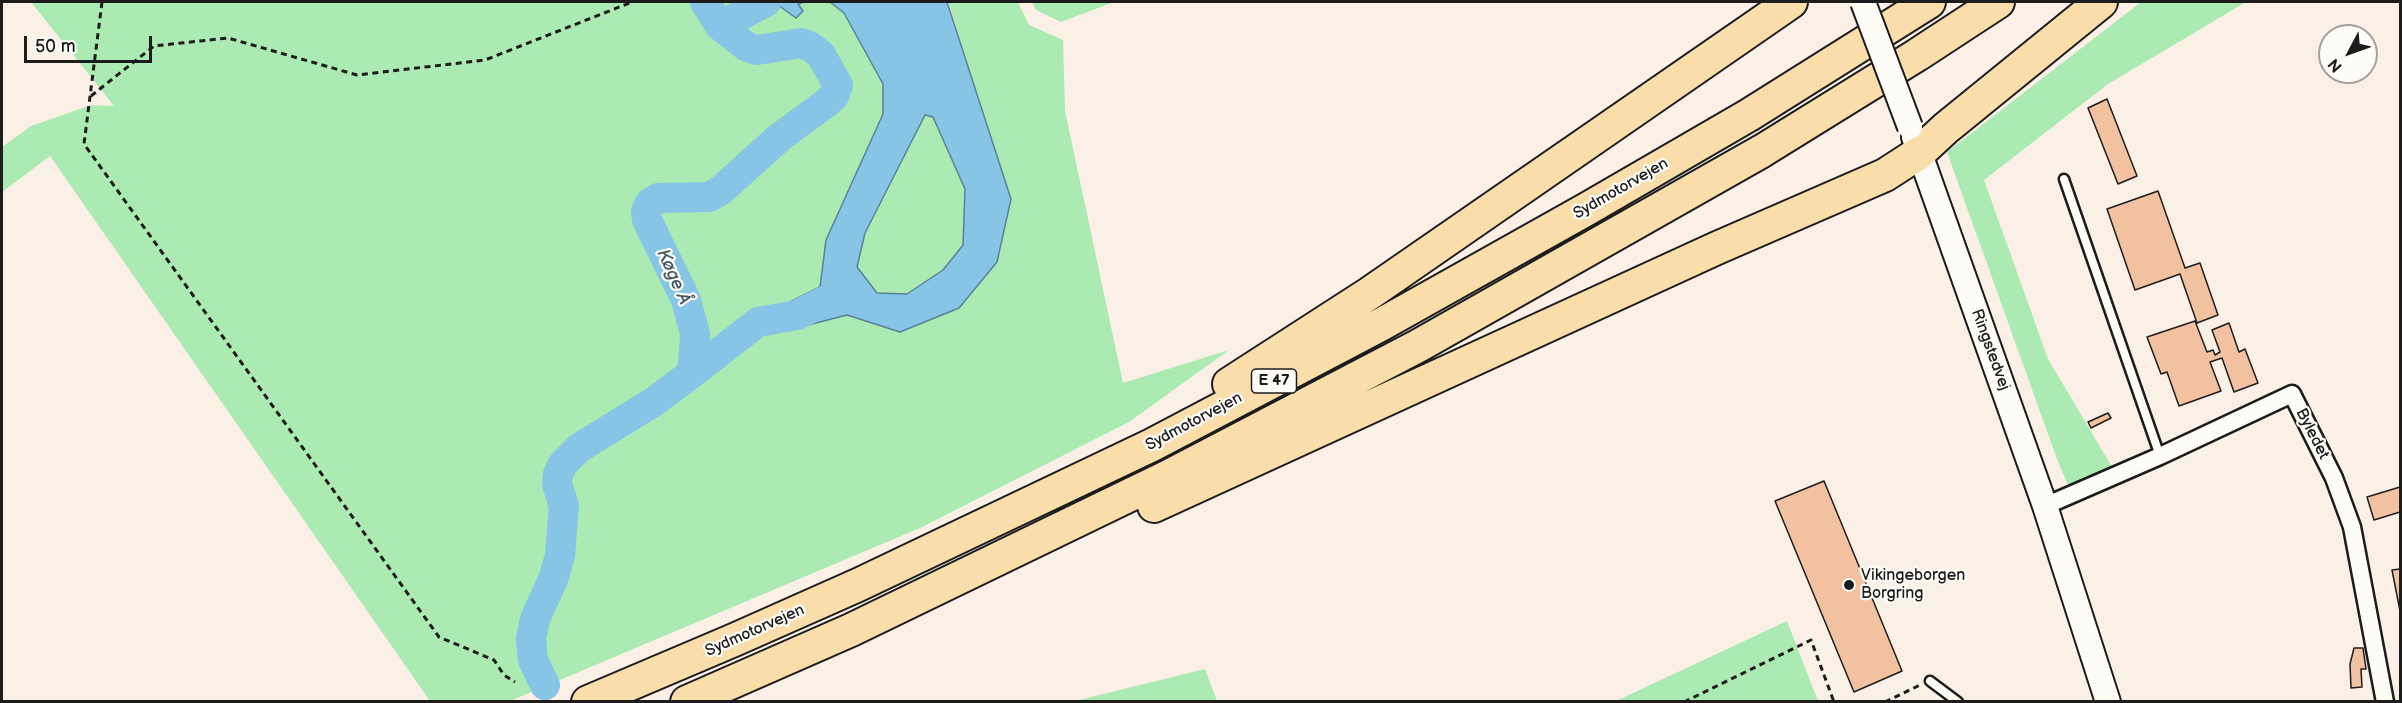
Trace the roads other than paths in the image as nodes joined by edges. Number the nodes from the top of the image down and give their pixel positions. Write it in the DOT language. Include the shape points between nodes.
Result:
graph roads {
  1 [pos="1791,2"];
  2 [pos="1863,2"];
  3 [pos="1929,2"];
  4 [pos="1998,2"];
  5 [pos="2101,2"];
  6 [pos="1915,140"];
  7 [pos="2064,179"];
  8 [pos="2160,456"];
  9 [pos="2045,506"];
  10 [pos="858,585"];
  11 [pos="851,630"];
  12 [pos="1930,681"];
  13 [pos="588,702"];
  14 [pos="687,702"];
  15 [pos="1958,702"];
  16 [pos="2108,702"];
  17 [pos="2385,702"];
  1 -- 10 [label="highway" via="1370,293 1220,389 1131,438 902,548"];
  2 -- 6 [label="main road, Ringstedvej, bridge"];
  3 -- 10 [label="highway, Sydmotorvejen / E 47" via="1749,115 1382,324 1152,445"];
  4 -- 11 [label="highway, E 47" via="1762,151 1418,346 1167,477"];
  5 -- 6 [label="highway" via="1946,128"];
  6 -- 9 [label="main road, Ringstedvej"];
  6 -- 11 [label="highway" via="1885,176 1717,248 963,594"];
  7 -- 8 [label="lane"];
  8 -- 9 [label="street, Byledet"];
  8 -- 17 [label="street, Byledet" via="2292,394 2334,478 2352,527"];
  9 -- 16 [label="main road, Ringstedvej"];
  10 -- 13 [label="highway, Sydmotorvejen / E 47"];
  11 -- 14 [label="highway, E 47"];
  12 -- 15 [label="lane"];
}
